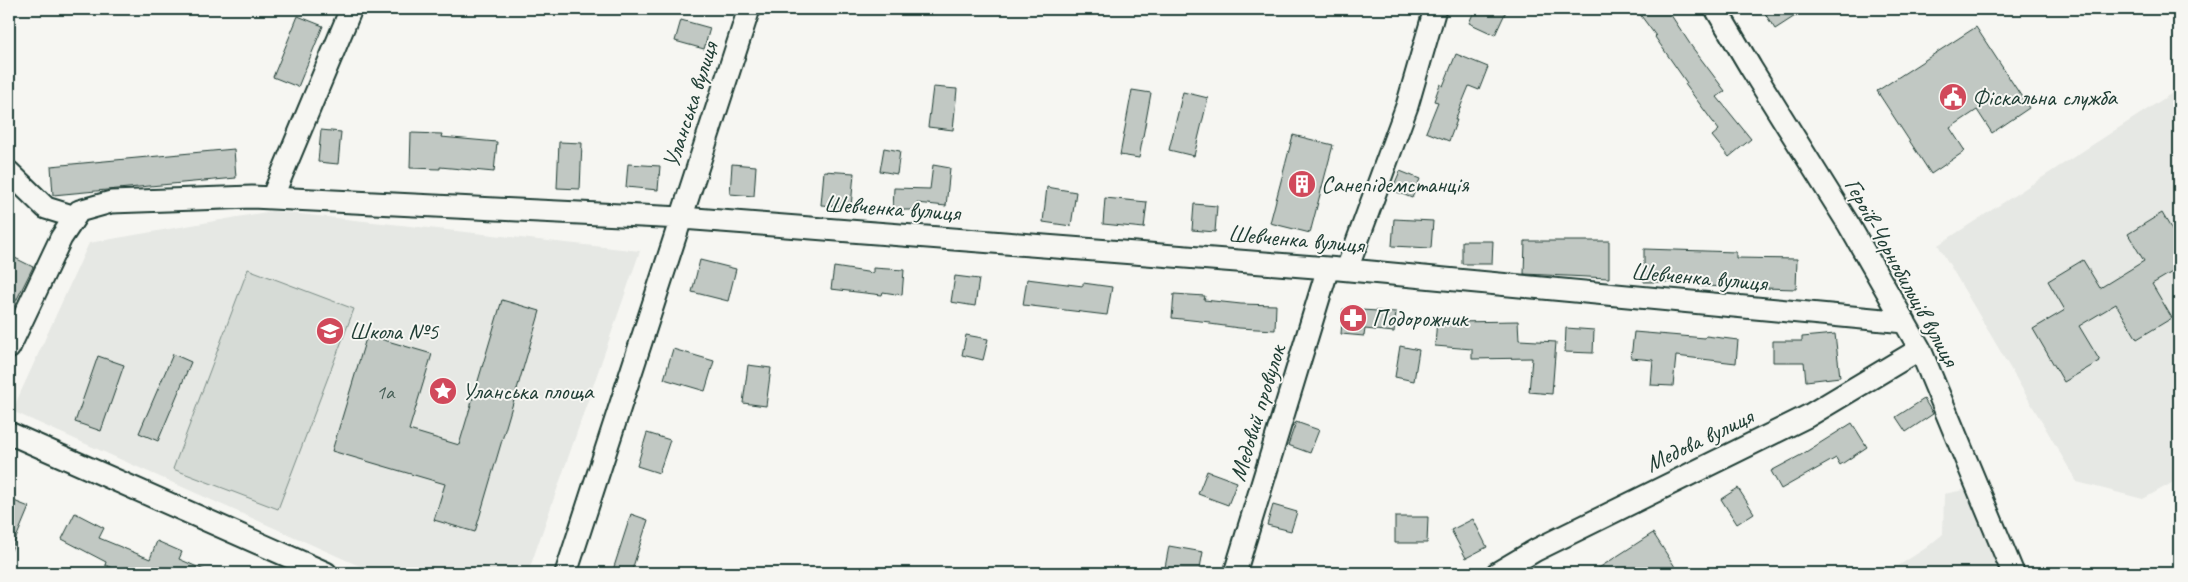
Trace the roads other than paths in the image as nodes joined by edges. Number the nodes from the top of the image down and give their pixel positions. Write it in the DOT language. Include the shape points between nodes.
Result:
graph roads {
  1 [pos="351,9"];
  2 [pos="749,9"];
  3 [pos="1435,9"];
  4 [pos="1716,10"];
  5 [pos="9,172"];
  6 [pos="272,198"];
  7 [pos="75,217"];
  8 [pos="682,218"];
  9 [pos="1338,268"];
  10 [pos="1905,322"];
  11 [pos="9,348"];
  12 [pos="1920,349"];
  13 [pos="9,433"];
  14 [pos="326,573"];
  15 [pos="566,573"];
  16 [pos="1235,573"];
  17 [pos="1497,573"];
  18 [pos="2013,573"];
  1 -- 6 [label="street"];
  2 -- 8 [label="street, Уланська вулиця"];
  3 -- 9 [label="street, Медовий провулок" via="1407,106"];
  4 -- 10 [label="street, Героїв-Чорнобильців вулиця"];
  5 -- 7 [label="street" via="46,208"];
  6 -- 7 [label="street" via="111,202 79,211"];
  6 -- 8 [label="street"];
  7 -- 11 [label="street" via="61,238"];
  8 -- 9 [label="street, Шевченка вулиця"];
  8 -- 15 [label="street"];
  9 -- 10 [label="street, Шевченка вулиця"];
  9 -- 16 [label="street, Медовий провулок"];
  10 -- 12 [label="street, Героїв-Чорнобильців вулиця"];
  12 -- 17 [label="street, Медова вулиця" via="1808,416 1536,550"];
  12 -- 18 [label="street, Героїв-Чорнобильців вулиця"];
  13 -- 14 [label="street"];
}
